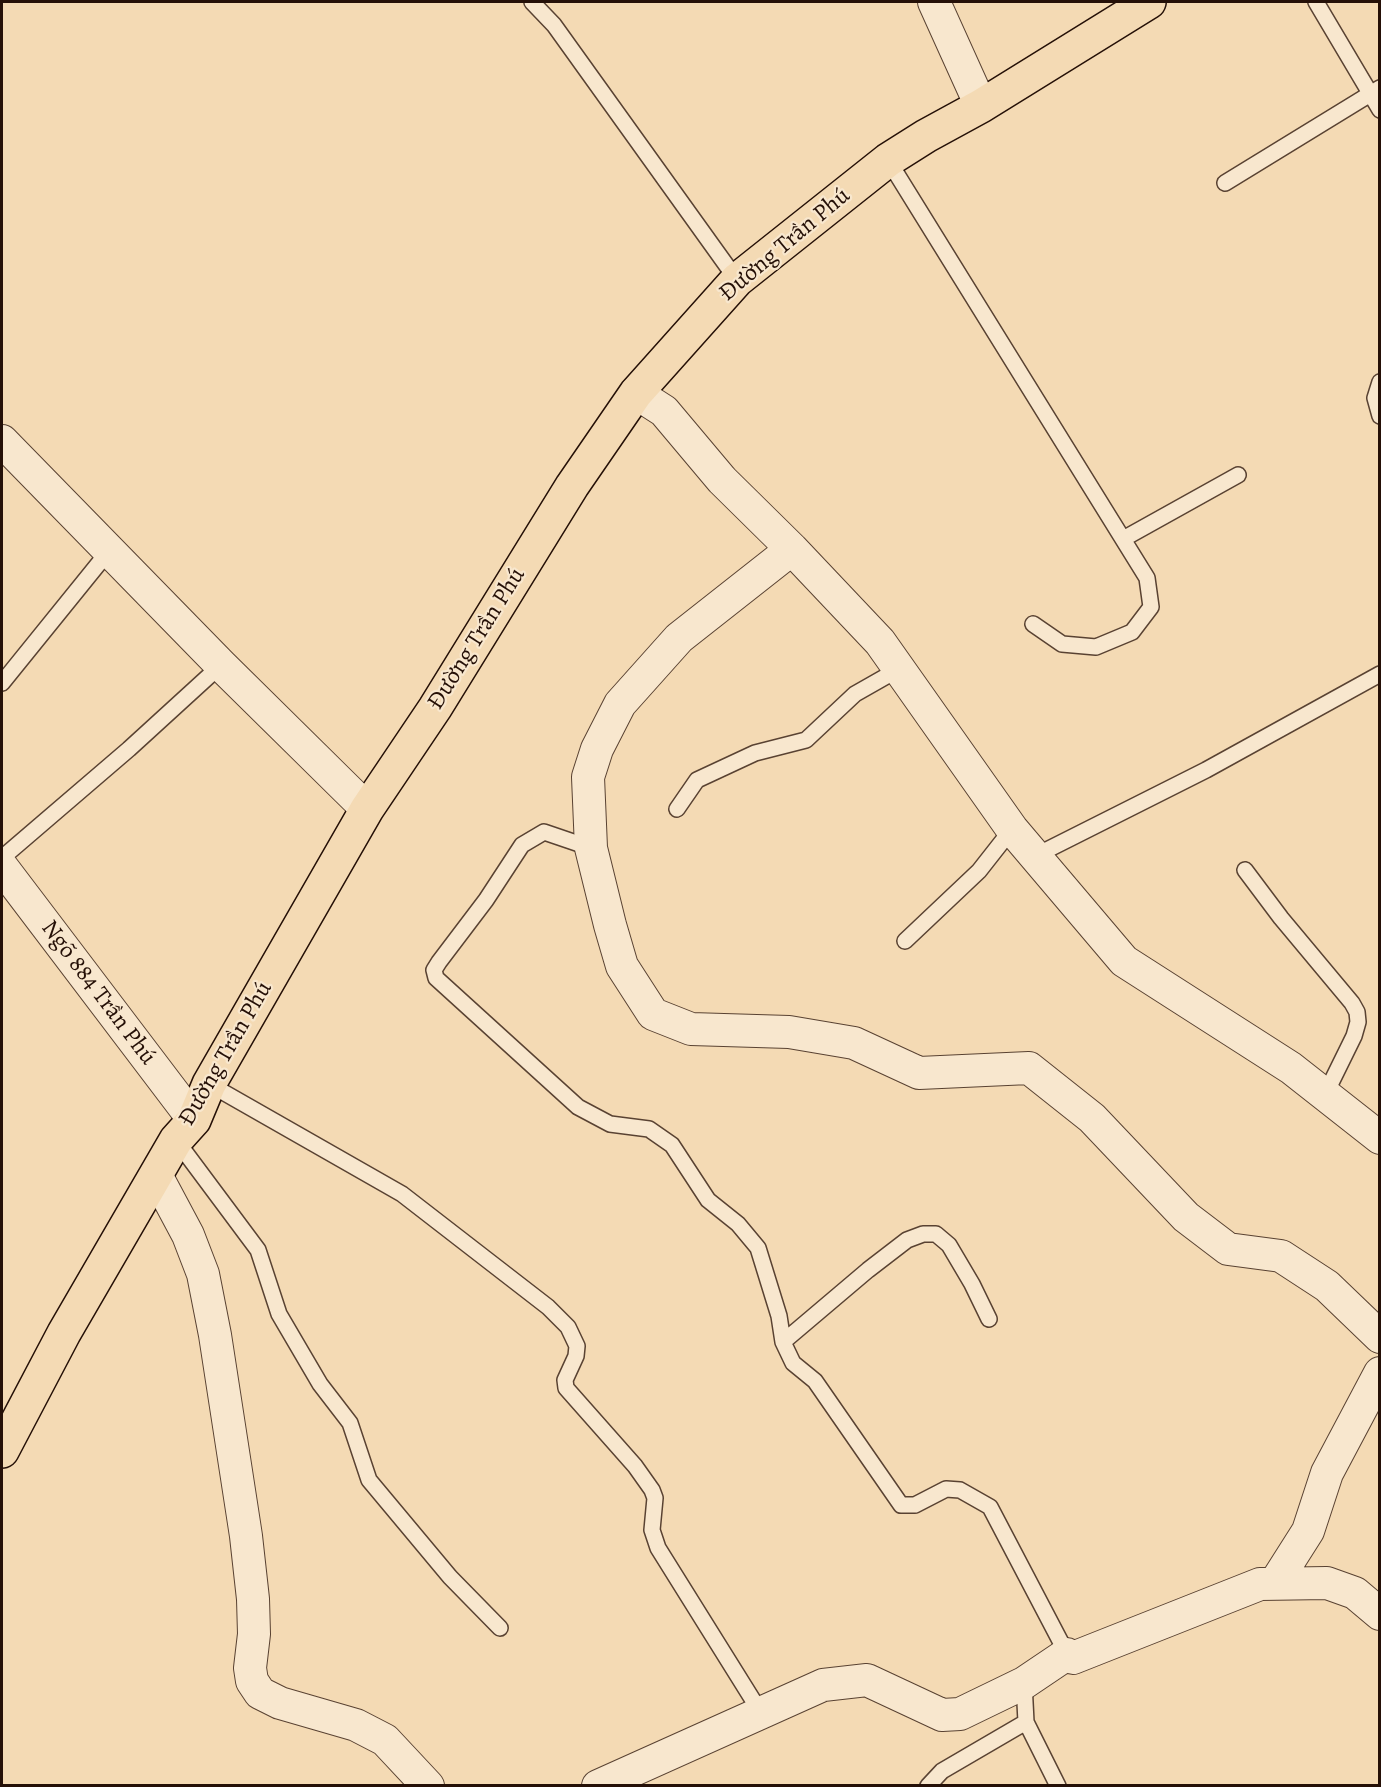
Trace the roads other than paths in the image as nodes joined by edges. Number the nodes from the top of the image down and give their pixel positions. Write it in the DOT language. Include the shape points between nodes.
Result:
graph roads {
  1 [pos="532,2"];
  2 [pos="934,2"];
  3 [pos="1149,2"];
  4 [pos="1316,2"];
  5 [pos="1374,92"];
  6 [pos="981,106"];
  7 [pos="1380,110"];
  8 [pos="888,160"];
  9 [pos="1225,183"];
  10 [pos="737,280"];
  11 [pos="1380,382"];
  12 [pos="636,393"];
  13 [pos="1380,416"];
  14 [pos="2,441"];
  15 [pos="1239,475"];
  16 [pos="1123,538"];
  17 [pos="792,549"];
  18 [pos="108,552"];
  19 [pos="1033,624"];
  20 [pos="221,665"];
  21 [pos="899,669"];
  22 [pos="1380,674"];
  23 [pos="2,683"];
  24 [pos="367,808"];
  25 [pos="677,809"];
  26 [pos="1012,829"];
  27 [pos="591,848"];
  28 [pos="1035,856"];
  29 [pos="2,858"];
  30 [pos="2,867"];
  31 [pos="1245,870"];
  32 [pos="905,941"];
  33 [pos="209,1084"];
  34 [pos="1325,1095"];
  35 [pos="185,1130"];
  36 [pos="1380,1138"];
  37 [pos="156,1175"];
  38 [pos="988,1320"];
  39 [pos="1380,1338"];
  40 [pos="783,1341"];
  41 [pos="1380,1373"];
  42 [pos="2,1451"];
  43 [pos="1275,1583"];
  44 [pos="1380,1614"];
  45 [pos="500,1628"];
  46 [pos="1067,1654"];
  47 [pos="1024,1683"];
  48 [pos="761,1713"];
  49 [pos="1026,1722"];
  50 [pos="428,1785"];
  51 [pos="598,1785"];
  52 [pos="928,1785"];
  53 [pos="1058,1785"];
  1 -- 10 [label="lane" via="554,25"];
  2 -- 6 [label="street"];
  3 -- 6 [label="main road, Đường Trần Phú"];
  4 -- 5 [label="lane"];
  5 -- 7 [label="lane"];
  5 -- 9 [label="lane"];
  6 -- 8 [label="main road, Đường Trần Phú"];
  8 -- 10 [label="main road, Đường Trần Phú"];
  8 -- 16 [label="lane"];
  10 -- 12 [label="main road, Đường Trần Phú"];
  11 -- 13 [label="lane" via="1375,398"];
  12 -- 17 [label="street" via="664,411 722,480"];
  12 -- 24 [label="main road, Đường Trần Phú" via="572,486 435,708"];
  14 -- 18 [label="street"];
  15 -- 16 [label="lane"];
  16 -- 19 [label="lane" via="1147,578 1151,607 1132,632 1096,647 1062,644"];
  17 -- 21 [label="street" via="880,642"];
  17 -- 27 [label="street" via="679,638 620,704 597,748 588,777"];
  18 -- 20 [label="street"];
  18 -- 23 [label="lane"];
  20 -- 24 [label="street"];
  20 -- 29 [label="lane"];
  21 -- 25 [label="lane" via="855,694 806,740 755,753 697,780"];
  21 -- 26 [label="street"];
  22 -- 28 [label="lane" via="1206,770"];
  24 -- 33 [label="main road, Đường Trần Phú"];
  26 -- 28 [label="street"];
  26 -- 32 [label="lane" via="979,871"];
  27 -- 39 [label="street" via="622,966 653,1014 691,1029 789,1032 854,1043 919,1072 1029,1068 1092,1118 1186,1217 1228,1249 1281,1256 1327,1286"];
  27 -- 40 [label="lane" via="544,832 522,845 439,962 434,975 578,1107 610,1124 649,1129 672,1145 708,1200 738,1224 758,1248"];
  28 -- 34 [label="street" via="1124,961 1292,1068"];
  30 -- 35 [label="street, Ngõ 884 Trần Phú"];
  31 -- 34 [label="lane" via="1357,1012 1354,1036"];
  33 -- 35 [label="main road, Đường Trần Phú"];
  33 -- 48 [label="lane" via="402,1194 548,1307 568,1327 577,1346 566,1388 652,1490 652,1530 658,1548"];
  34 -- 36 [label="street"];
  35 -- 37 [label="main road, Đường Trần Phú"];
  35 -- 45 [label="lane" via="258,1250 279,1314 320,1384 350,1423 369,1480 450,1577"];
  37 -- 42 [label="main road, Đường Trần Phú" via="64,1333"];
  37 -- 50 [label="street" via="196,1254 211,1315 246,1536 253,1599 252,1681 260,1693 280,1703 356,1725 385,1740"];
  38 -- 40 [label="lane" via="949,1245 936,1233 922,1234 868,1270"];
  40 -- 46 [label="lane" via="793,1363 815,1381 901,1505 915,1504 946,1489 960,1490 990,1507"];
  41 -- 43 [label="street" via="1327,1473 1308,1531"];
  43 -- 44 [label="street" via="1327,1583 1355,1593"];
  43 -- 46 [label="street" via="1260,1584 1073,1658"];
  46 -- 47 [label="street"];
  47 -- 48 [label="street" via="960,1714 942,1716 867,1680 823,1685"];
  47 -- 49 [label="lane"];
  48 -- 51 [label="street"];
  49 -- 52 [label="lane" via="942,1771"];
  49 -- 53 [label="lane"];
}
